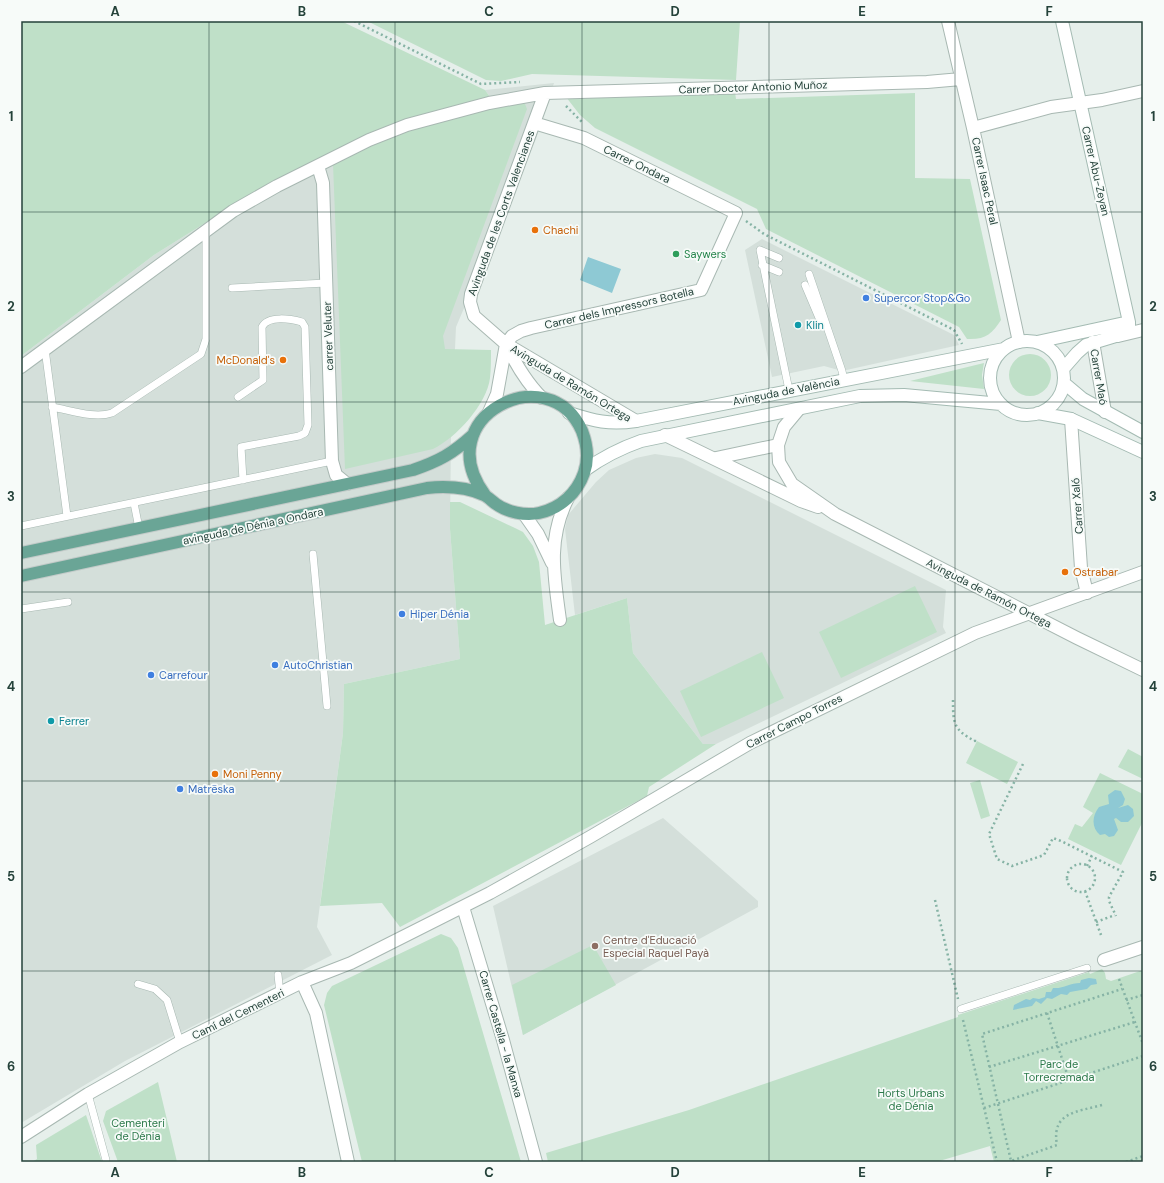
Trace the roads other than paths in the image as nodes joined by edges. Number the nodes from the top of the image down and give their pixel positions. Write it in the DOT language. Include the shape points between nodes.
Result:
graph roads {
  1 [pos="948,21"];
  2 [pos="1062,21"];
  3 [pos="961,79"];
  4 [pos="1143,91"];
  5 [pos="545,93"];
  6 [pos="1080,103"];
  7 [pos="534,123"];
  8 [pos="973,128"];
  9 [pos="318,166"];
  10 [pos="736,213"];
  11 [pos="206,231"];
  12 [pos="779,258"];
  13 [pos="762,265"];
  14 [pos="779,272"];
  15 [pos="809,274"];
  16 [pos="326,283"];
  17 [pos="805,285"];
  18 [pos="232,288"];
  19 [pos="1129,322"];
  20 [pos="1143,330"];
  21 [pos="1099,341"];
  22 [pos="1019,342"];
  23 [pos="1037,342"];
  24 [pos="506,344"];
  25 [pos="45,348"];
  26 [pos="1004,349"];
  27 [pos="21,367"];
  28 [pos="1063,369"];
  29 [pos="843,375"];
  30 [pos="1064,383"];
  31 [pos="789,390"];
  32 [pos="238,397"];
  33 [pos="542,398"];
  34 [pos="1001,404"];
  35 [pos="52,407"];
  36 [pos="799,409"];
  37 [pos="488,412"];
  38 [pos="1105,412"];
  39 [pos="569,413"];
  40 [pos="1038,413"];
  41 [pos="1071,419"];
  42 [pos="636,421"];
  43 [pos="1143,432"];
  44 [pos="473,435"];
  45 [pos="665,435"];
  46 [pos="778,445"];
  47 [pos="1143,452"];
  48 [pos="716,458"];
  49 [pos="332,461"];
  50 [pos="585,470"];
  51 [pos="243,480"];
  52 [pos="347,484"];
  53 [pos="485,495"];
  54 [pos="568,498"];
  55 [pos="134,503"];
  56 [pos="524,514"];
  57 [pos="835,514"];
  58 [pos="68,516"];
  59 [pos="21,526"];
  60 [pos="139,528"];
  61 [pos="21,552"];
  62 [pos="314,554"];
  63 [pos="553,564"];
  64 [pos="1143,572"];
  65 [pos="21,576"];
  66 [pos="1088,593"];
  67 [pos="68,602"];
  68 [pos="21,609"];
  69 [pos="1030,614"];
  70 [pos="560,620"];
  71 [pos="1143,670"];
  72 [pos="327,706"];
  73 [pos="463,907"];
  74 [pos="1143,947"];
  75 [pos="1104,960"];
  76 [pos="1088,968"];
  77 [pos="278,974"];
  78 [pos="302,982"];
  79 [pos="138,984"];
  80 [pos="280,994"];
  81 [pos="961,1009"];
  82 [pos="180,1042"];
  83 [pos="88,1094"];
  84 [pos="21,1137"];
  85 [pos="106,1160"];
  86 [pos="348,1162"];
  87 [pos="536,1162"];
  1 -- 3 [label="street, Carrer Isaac Peral"];
  2 -- 6 [label="street, Carrer Abu-Zeyan"];
  3 -- 5 [label="street, Carrer Doctor Antonio Muñoz"];
  3 -- 8 [label="street, Carrer Isaac Peral"];
  4 -- 6 [label="street"];
  5 -- 7 [label="street, Avinguda de les Corts Valencianes"];
  5 -- 9 [label="street, Carrer Doctor Antonio Muñoz" via="489,103 407,125 369,140"];
  6 -- 8 [label="street" via="1050,107"];
  6 -- 19 [label="street, Carrer Abu-Zeyan"];
  7 -- 10 [label="street, Carrer Ondara" via="584,138"];
  7 -- 24 [label="street, Avinguda de les Corts Valencianes" via="470,302 477,321"];
  8 -- 22 [label="street, Carrer Isaac Peral"];
  9 -- 11 [label="street, Carrer Doctor Antonio Muñoz" via="233,211"];
  9 -- 16 [label="street, carrer Veluter" via="323,183"];
  10 -- 24 [label="street, Carrer dels Impressors Botella" via="701,290 531,328 512,336"];
  11 -- 25 [label="street, Carrer Doctor Antonio Muñoz"];
  11 -- 35 [label="lane" via="206,339 201,354 112,414 94,415"];
  12 -- 13 [label="lane" via="760,250"];
  13 -- 14 [label="lane"];
  13 -- 31 [label="lane"];
  15 -- 29 [label="lane"];
  16 -- 18 [label="lane"];
  16 -- 49 [label="street, carrer Veluter"];
  17 -- 29 [label="lane"];
  19 -- 21 [label="street" via="1123,333"];
  19 -- 23 [label="street"];
  20 -- 21 [label="street"];
  21 -- 28 [label="street" via="1081,349"];
  21 -- 38 [label="street, Carrer Maó"];
  22 -- 23 [label="street"];
  22 -- 26 [label="street"];
  23 -- 28 [label="street" via="1054,352"];
  24 -- 33 [label="street" via="530,386"];
  24 -- 37 [label="street" via="497,394"];
  24 -- 42 [label="street, Avinguda de Ramón Ortega"];
  25 -- 27 [label="street, Carrer Doctor Antonio Muñoz"];
  25 -- 35 [label="lane"];
  26 -- 29 [label="street, Avinguda de València"];
  26 -- 34 [label="street" via="997,356 990,376 991,386"];
  28 -- 30 [label="street"];
  29 -- 31 [label="street, Avinguda de València"];
  30 -- 38 [label="street" via="1083,399"];
  30 -- 40 [label="street" via="1055,402"];
  31 -- 42 [label="street, Avinguda de València"];
  32 -- 51 [label="lane" via="263,380 264,322 302,322 305,327 308,425 305,433 299,436 241,447"];
  33 -- 37 [label="main road" via="514,398"];
  33 -- 39 [label="main road" via="557,404"];
  34 -- 36 [label="street, Avinguda de València" via="904,395 876,395"];
  34 -- 40 [label="street" via="1018,414"];
  35 -- 58 [label="lane"];
  36 -- 45 [label="street, Avinguda de València"];
  36 -- 46 [label="street, Avinguda de Ramón Ortega" via="784,427"];
  37 -- 44 [label="main road"];
  38 -- 43 [label="street"];
  39 -- 42 [label="street, Avinguda de València" via="615,424"];
  39 -- 50 [label="main road" via="579,425 585,439"];
  40 -- 41 [label="street"];
  41 -- 47 [label="street"];
  41 -- 66 [label="street, Carrer Xaló" via="1081,568"];
  44 -- 52 [label="main road, avinguda de Dénia a Ondara" via="453,452 434,463"];
  44 -- 53 [label="main road" via="470,461 477,485"];
  45 -- 48 [label="street, Avinguda de Ramón Ortega"];
  45 -- 50 [label="street, Avinguda de València" via="622,447"];
  46 -- 48 [label="street"];
  46 -- 57 [label="street, Avinguda de Ramón Ortega" via="779,462 792,484"];
  48 -- 57 [label="street, Avinguda de Ramón Ortega" via="801,501"];
  49 -- 51 [label="lane"];
  49 -- 52 [label="street, carrer Veluter" via="336,475"];
  50 -- 54 [label="main road" via="581,482"];
  51 -- 55 [label="lane"];
  52 -- 60 [label="main road, avinguda de Dénia a Ondara"];
  53 -- 56 [label="main road" via="509,511"];
  53 -- 65 [label="main road, avinguda de Dénia a Ondara" via="445,486 427,488"];
  54 -- 56 [label="main road" via="552,509"];
  54 -- 63 [label="street" via="557,526"];
  55 -- 58 [label="lane"];
  55 -- 60 [label="lane"];
  56 -- 63 [label="street" via="538,534"];
  57 -- 69 [label="street, Avinguda de Ramón Ortega"];
  58 -- 59 [label="lane"];
  60 -- 61 [label="main road, avinguda de Dénia a Ondara"];
  62 -- 72 [label="lane"];
  63 -- 70 [label="street"];
  64 -- 66 [label="street, Carrer Campo Torres"];
  66 -- 69 [label="street, Carrer Campo Torres"];
  67 -- 68 [label="lane"];
  69 -- 71 [label="street, Avinguda de Ramón Ortega"];
  69 -- 73 [label="street, Carrer Campo Torres" via="940,648 750,743 590,837"];
  73 -- 78 [label="street, Camí del Cementeri" via="351,963"];
  73 -- 87 [label="street, Carrer Castella - la Manxa"];
  74 -- 75 [label="street"];
  76 -- 81 [label="lane"];
  77 -- 80 [label="lane"];
  78 -- 80 [label="street, Camí del Cementeri"];
  78 -- 86 [label="street" via="316,1013"];
  79 -- 82 [label="lane" via="155,988 167,1000"];
  80 -- 82 [label="street, Camí del Cementeri"];
  82 -- 83 [label="street, Camí del Cementeri"];
  83 -- 84 [label="street, Camí del Cementeri"];
  83 -- 85 [label="lane"];
}
